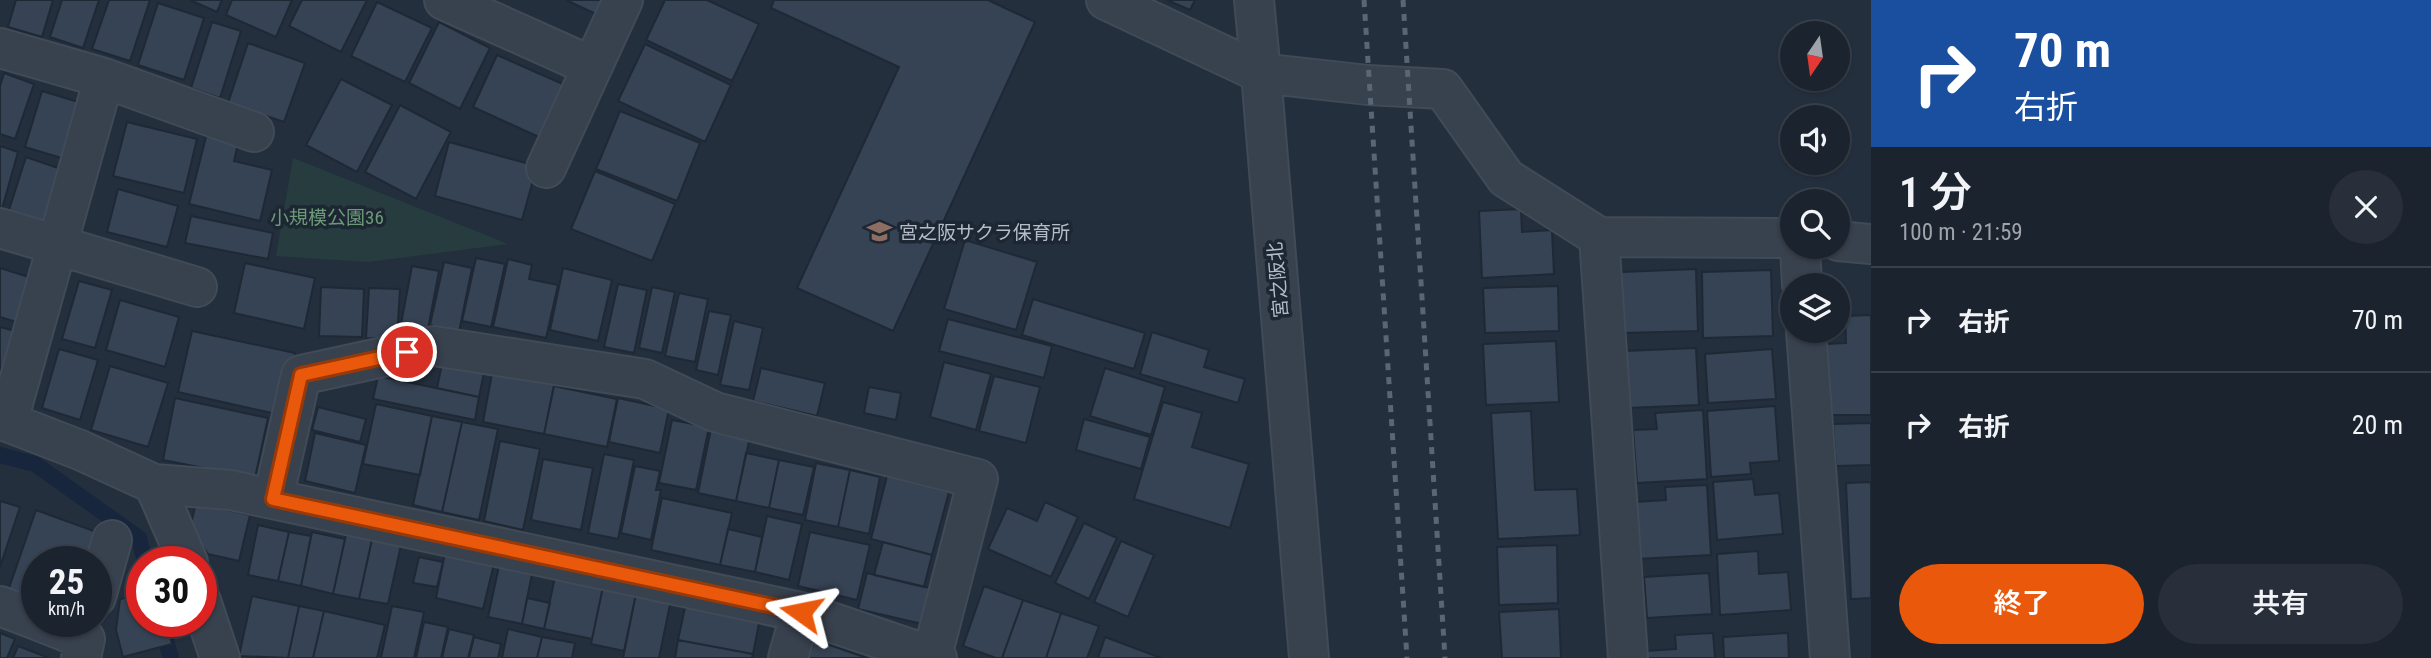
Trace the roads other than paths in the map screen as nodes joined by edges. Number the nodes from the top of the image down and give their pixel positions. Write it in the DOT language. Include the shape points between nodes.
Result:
graph roads {
  1 [pos="444,0"];
  2 [pos="623,0"];
  3 [pos="1105,0"];
  4 [pos="1254,0"];
  5 [pos="0,48"];
  6 [pos="592,66"];
  7 [pos="1261,73"];
  8 [pos="104,78"];
  9 [pos="254,132"];
  10 [pos="547,168"];
  11 [pos="0,228"];
  12 [pos="1599,237"];
  13 [pos="1780,238"];
  14 [pos="1850,242"];
  15 [pos="1871,244"];
  16 [pos="58,246"];
  17 [pos="197,287"];
  18 [pos="1807,343"];
  19 [pos="4,420"];
  20 [pos="154,484"];
  21 [pos="273,499"];
  22 [pos="112,540"];
  23 [pos="110,546"];
  24 [pos="181,546"];
  25 [pos="0,606"];
  26 [pos="801,612"];
  27 [pos="21,614"];
  28 [pos="213,637"];
  29 [pos="935,657"];
  30 [pos="220,658"];
  31 [pos="788,658"];
  32 [pos="1309,658"];
  33 [pos="1628,658"];
  34 [pos="1830,658"];
  1 -- 6 [label="street"];
  2 -- 6 [label="street"];
  3 -- 7 [label="street"];
  4 -- 7 [label="street, 宮之阪北"];
  5 -- 8 [label="street"];
  6 -- 10 [label="street"];
  7 -- 12 [label="street" via="1443,89 1506,178"];
  7 -- 32 [label="street, 宮之阪北"];
  8 -- 9 [label="street"];
  8 -- 16 [label="street"];
  11 -- 16 [label="street"];
  12 -- 13 [label="street"];
  12 -- 33 [label="street"];
  14 -- 15 [label="street"];
  16 -- 17 [label="street"];
  16 -- 19 [label="street"];
  18 -- 34 [label="street"];
  19 -- 20 [label="street"];
  20 -- 21 [label="street" via="230,490"];
  20 -- 24 [label="street"];
  21 -- 26 [label="street"];
  21 -- 29 [label="street" via="301,375 433,346 645,379 715,412 978,479"];
  22 -- 23 [label="street"];
  25 -- 27 [label="street"];
  26 -- 29 [label="street"];
  26 -- 31 [label="street"];
  28 -- 30 [label="street"];
}
